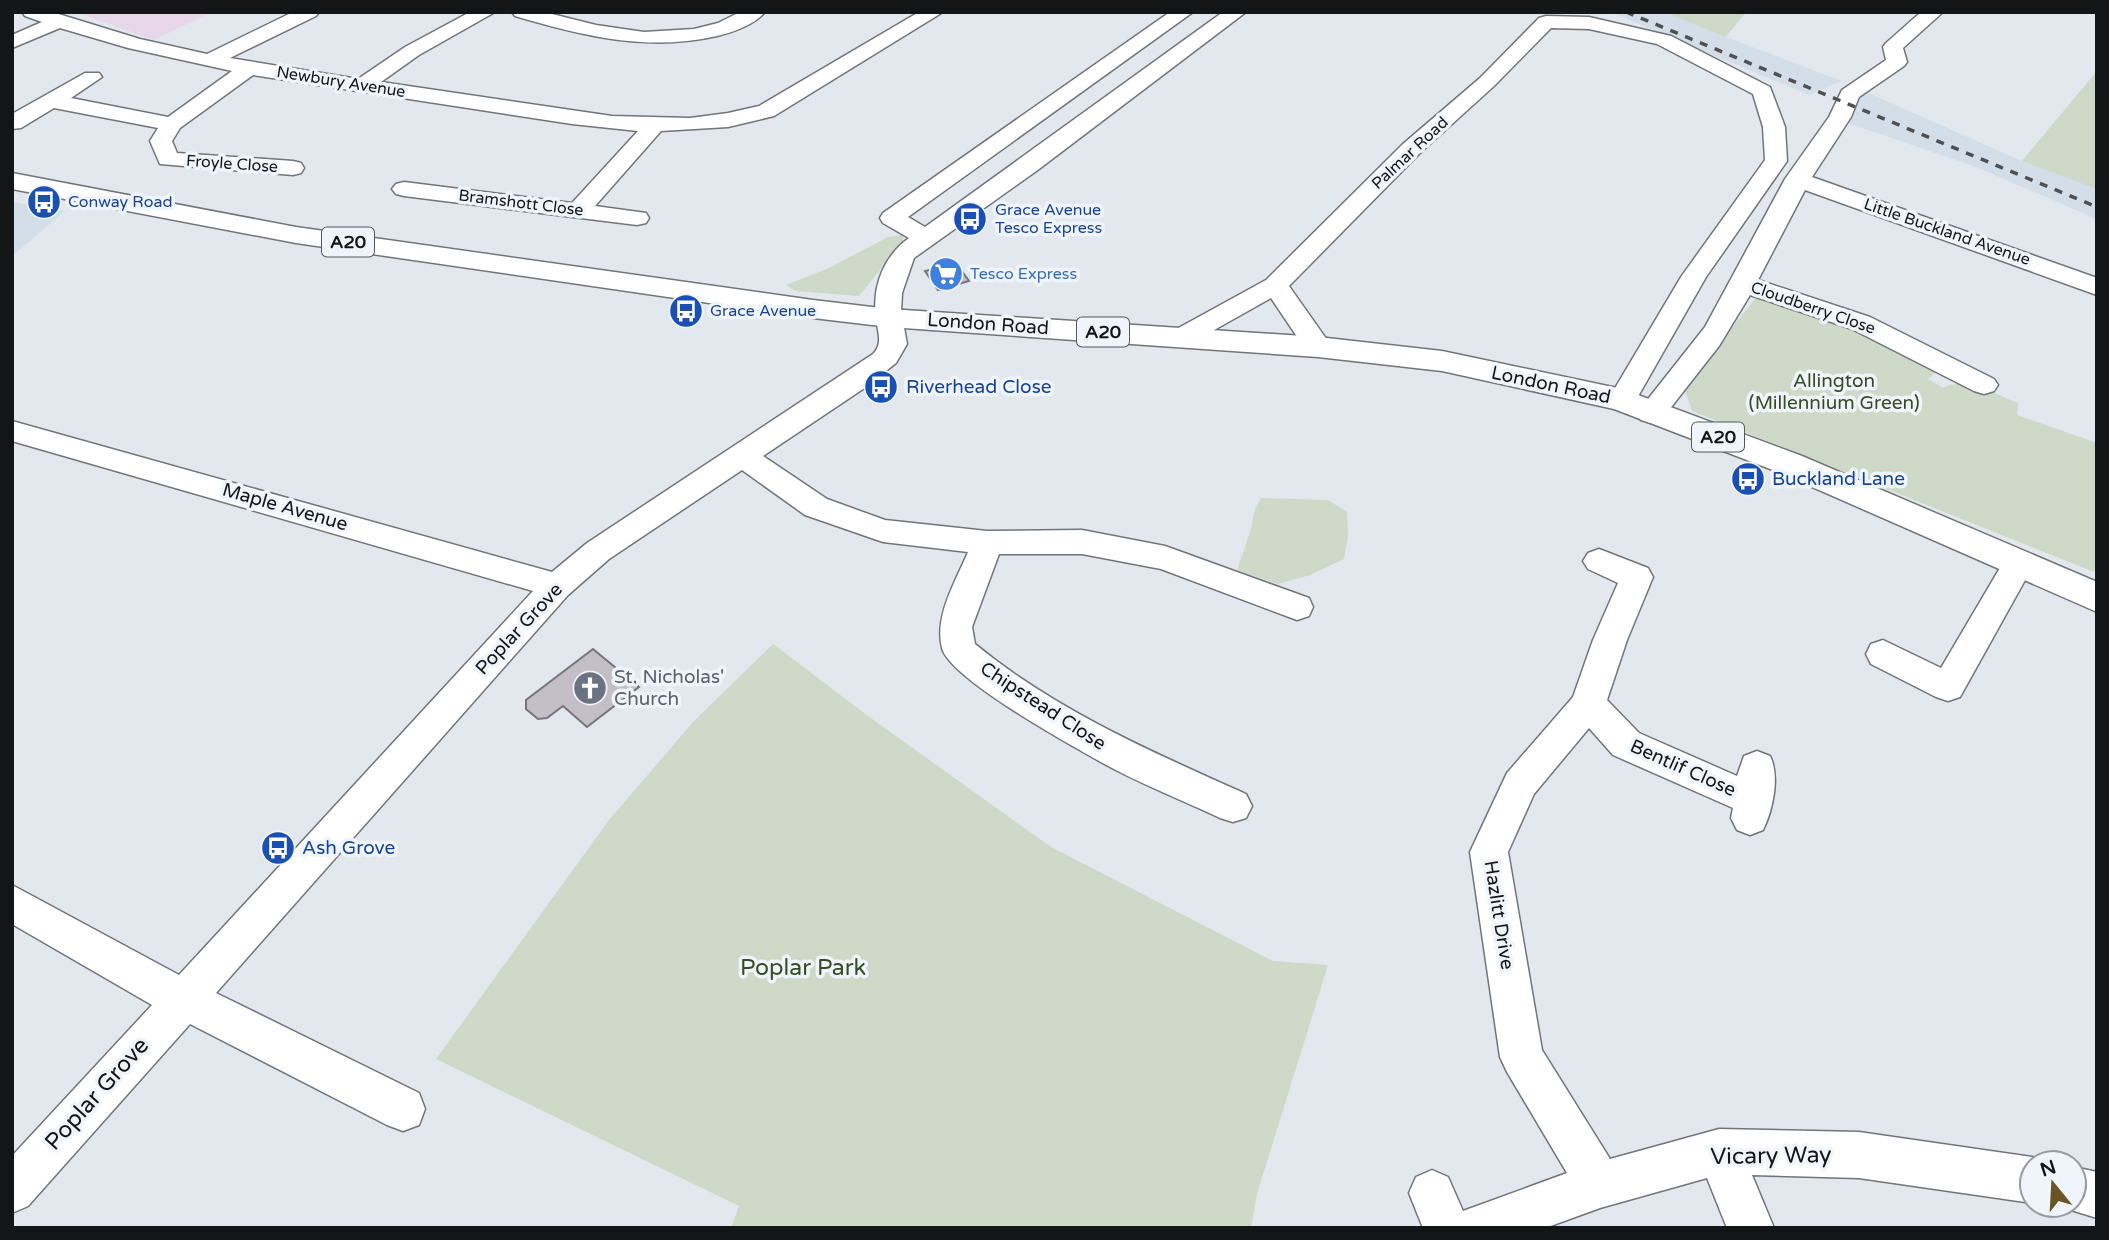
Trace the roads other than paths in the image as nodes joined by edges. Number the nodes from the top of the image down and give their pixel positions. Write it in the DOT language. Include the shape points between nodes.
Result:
graph roads {
  1 [pos="32,12"];
  2 [pos="309,12"];
  3 [pos="485,12"];
  4 [pos="522,12"];
  5 [pos="755,12"];
  6 [pos="933,12"];
  7 [pos="1183,12"];
  8 [pos="1236,12"];
  9 [pos="1933,12"];
  10 [pos="1546,17"];
  11 [pos="58,22"];
  12 [pos="12,41"];
  13 [pos="211,60"];
  14 [pos="251,67"];
  15 [pos="92,77"];
  16 [pos="361,86"];
  17 [pos="52,101"];
  18 [pos="13,122"];
  19 [pos="172,124"];
  20 [pos="655,125"];
  21 [pos="291,169"];
  22 [pos="1797,179"];
  23 [pos="12,181"];
  24 [pos="404,189"];
  25 [pos="578,210"];
  26 [pos="637,218"];
  27 [pos="926,238"];
  28 [pos="1744,284"];
  29 [pos="1275,285"];
  30 [pos="2097,287"];
  31 [pos="889,318"];
  32 [pos="1182,337"];
  33 [pos="1318,347"];
  34 [pos="1984,385"];
  35 [pos="1636,407"];
  36 [pos="12,431"];
  37 [pos="741,457"];
  38 [pos="987,543"];
  39 [pos="1599,561"];
  40 [pos="2018,564"];
  41 [pos="556,586"];
  42 [pos="2097,598"];
  43 [pos="1297,607"];
  44 [pos="1883,654"];
  45 [pos="1588,704"];
  46 [pos="1753,796"];
  47 [pos="1233,806"];
  48 [pos="12,903"];
  49 [pos="183,998"];
  50 [pos="403,1109"];
  51 [pos="1719,1152"];
  52 [pos="2018,1178"];
  53 [pos="1600,1185"];
  54 [pos="12,1190"];
  55 [pos="1478,1228"];
  56 [pos="1751,1228"];
  1 -- 11 [label="street, Newbury Avenue"];
  2 -- 13 [label="street"];
  3 -- 16 [label="street" via="412,51"];
  4 -- 5 [label="street" via="592,33 654,40 721,29"];
  6 -- 20 [label="street, Newbury Avenue" via="766,111 712,124"];
  7 -- 27 [label="street" via="892,218"];
  8 -- 27 [label="street"];
  9 -- 22 [label="street" via="1893,47 1897,62 1891,69 1854,87 1840,117"];
  10 -- 29 [label="street, Palmar Road" via="1487,82 1411,149"];
  10 -- 35 [label="street" via="1664,40 1763,91 1774,127 1776,161 1733,214 1657,337"];
  11 -- 12 [label="street"];
  11 -- 13 [label="street, Newbury Avenue"];
  13 -- 14 [label="street, Newbury Avenue"];
  14 -- 16 [label="street, Newbury Avenue"];
  14 -- 19 [label="street"];
  15 -- 17 [label="street"];
  16 -- 20 [label="street, Newbury Avenue"];
  17 -- 18 [label="street"];
  17 -- 19 [label="street"];
  19 -- 21 [label="street, Froyle Close" via="161,141 167,159"];
  20 -- 25 [label="street"];
  22 -- 28 [label="street"];
  22 -- 30 [label="street, Little Buckland Avenue"];
  23 -- 31 [label="main road, London Road / A20" via="296,235"];
  24 -- 25 [label="street, Bramshott Close"];
  25 -- 26 [label="street, Bramshott Close"];
  27 -- 31 [label="street" via="895,267"];
  28 -- 34 [label="street, Cloudberry Close" via="1861,323 1948,377"];
  28 -- 35 [label="street" via="1715,332"];
  29 -- 32 [label="street, Palmar Road"];
  29 -- 33 [label="street"];
  31 -- 32 [label="main road, London Road / A20"];
  31 -- 37 [label="street, Poplar Grove" via="894,341 884,359"];
  32 -- 33 [label="main road, London Road / A20"];
  33 -- 35 [label="main road, London Road / A20" via="1442,361"];
  35 -- 40 [label="main road, London Road / A20" via="1790,464"];
  36 -- 41 [label="street, Maple Avenue"];
  37 -- 38 [label="street" via="816,507 883,531"];
  37 -- 41 [label="street, Poplar Grove" via="598,551"];
  38 -- 43 [label="street" via="1082,542 1164,558"];
  38 -- 47 [label="street, Chipstead Close" via="955,627 959,650 996,681 1113,751"];
  39 -- 45 [label="street, Hazlitt Drive" via="1637,578"];
  40 -- 42 [label="main road, London Road / A20"];
  40 -- 44 [label="street" via="1948,687"];
  41 -- 49 [label="street, Poplar Grove"];
  45 -- 46 [label="street, Bentlif Close" via="1626,744"];
  45 -- 53 [label="street, Hazlitt Drive" via="1520,784 1489,852 1522,1057"];
  48 -- 49 [label="street"];
  49 -- 50 [label="street"];
  49 -- 54 [label="street, Poplar Grove"];
  51 -- 52 [label="street, Vicary Way" via="1859,1155"];
  51 -- 53 [label="street, Vicary Way"];
  51 -- 56 [label="street"];
  53 -- 55 [label="street, Vicary Way"];
}
